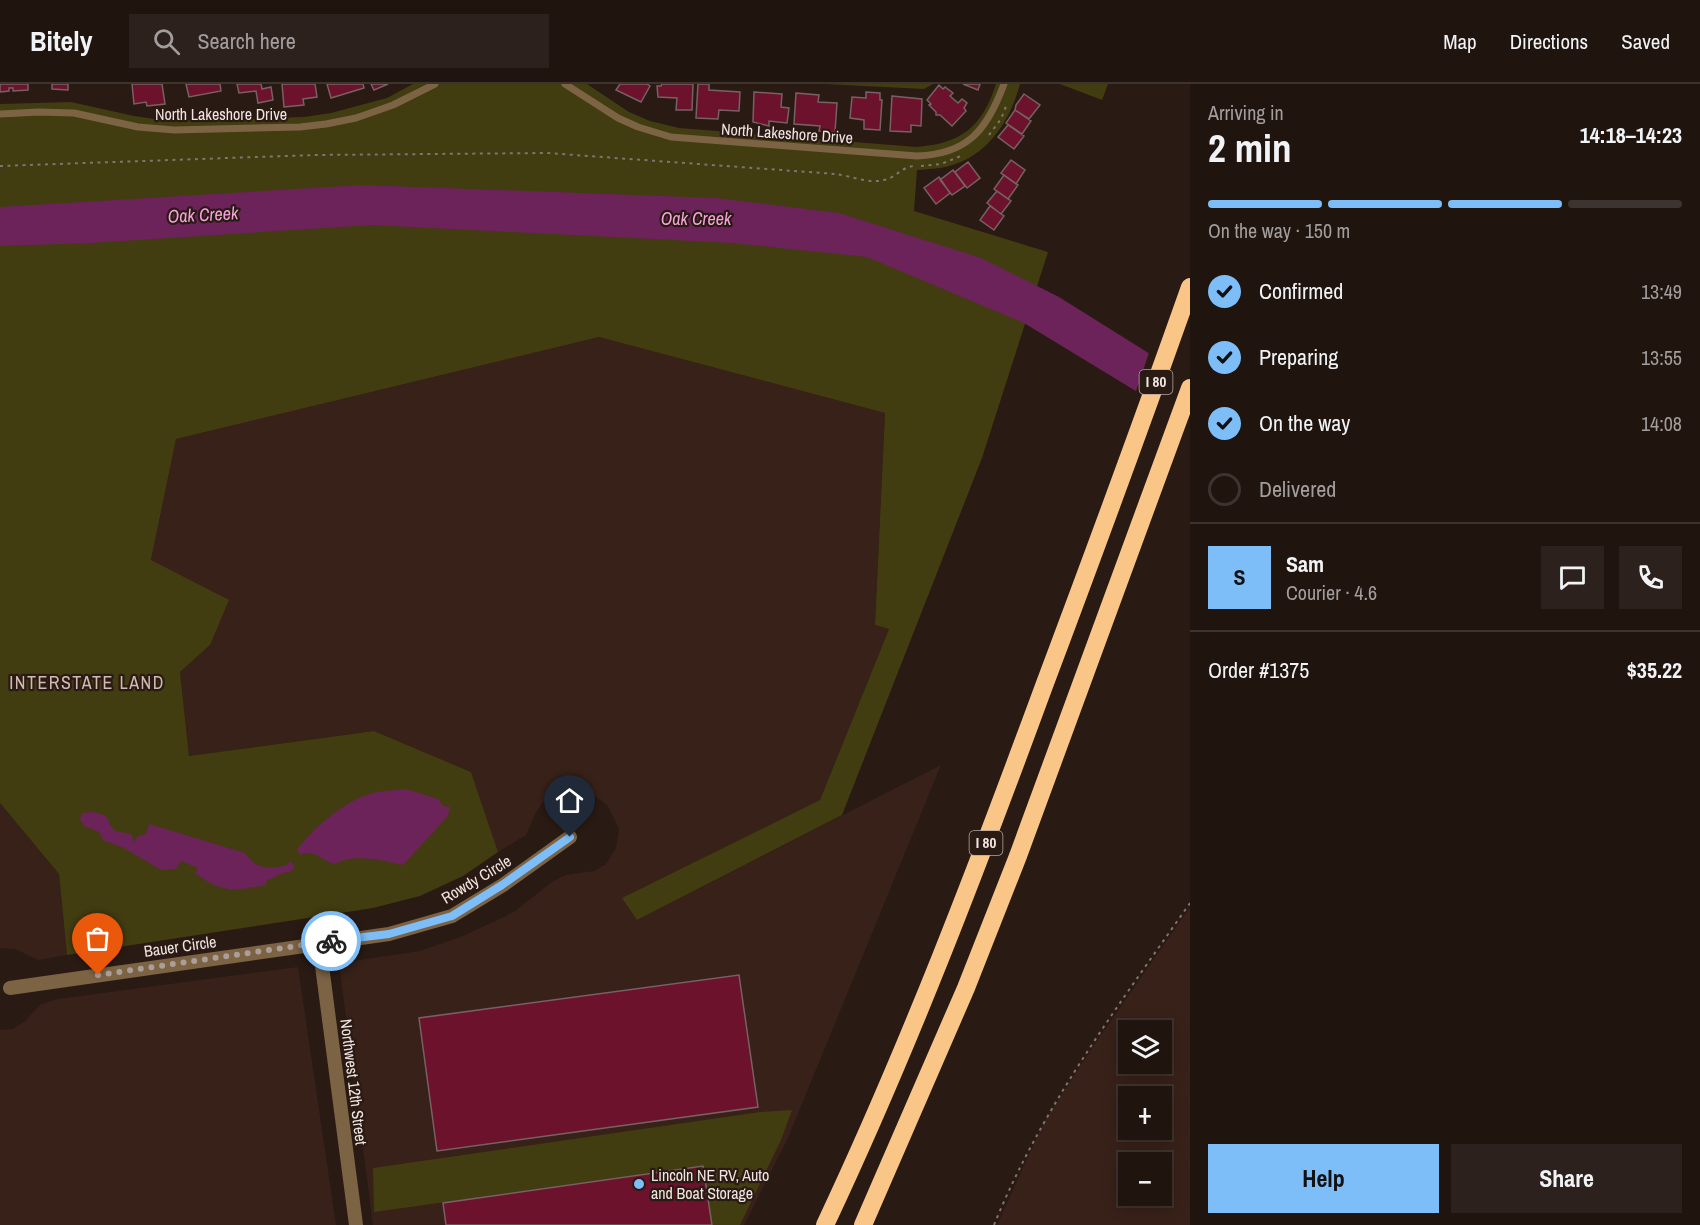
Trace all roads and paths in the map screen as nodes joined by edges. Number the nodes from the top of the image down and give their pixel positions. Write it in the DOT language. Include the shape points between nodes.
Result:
graph roads {
  1 [pos="435,84"];
  2 [pos="564,84"];
  3 [pos="1004,84"];
  4 [pos="1008,100"];
  5 [pos="0,114"];
  6 [pos="984,140"];
  7 [pos="963,155"];
  8 [pos="0,165"];
  9 [pos="1190,287"];
  10 [pos="1190,388"];
  11 [pos="570,837"];
  12 [pos="1190,903"];
  13 [pos="319,943"];
  14 [pos="10,988"];
  15 [pos="356,1225"];
  16 [pos="825,1225"];
  17 [pos="862,1225"];
  18 [pos="994,1225"];
  1 -- 5 [label="lane, North Lakeshore Drive" via="364,115 300,127 174,130 138,127 74,113"];
  2 -- 3 [label="lane, North Lakeshore Drive" via="638,127 671,137 917,156 947,152 970,140 988,121"];
  4 -- 6 [label="path" via="1001,119"];
  7 -- 8 [label="path" via="941,164 908,166 890,178 876,181 836,174 547,153 314,154"];
  9 -- 16 [label="highway, I 80" via="991,831 946,946"];
  10 -- 17 [label="highway, I 80" via="1005,889"];
  11 -- 13 [label="street, Rowdy Circle" via="452,916 389,934"];
  12 -- 18 [label="path" via="1053,1104"];
  13 -- 14 [label="street, Bauer Circle"];
  13 -- 15 [label="street, Northwest 12th Street"];
}
